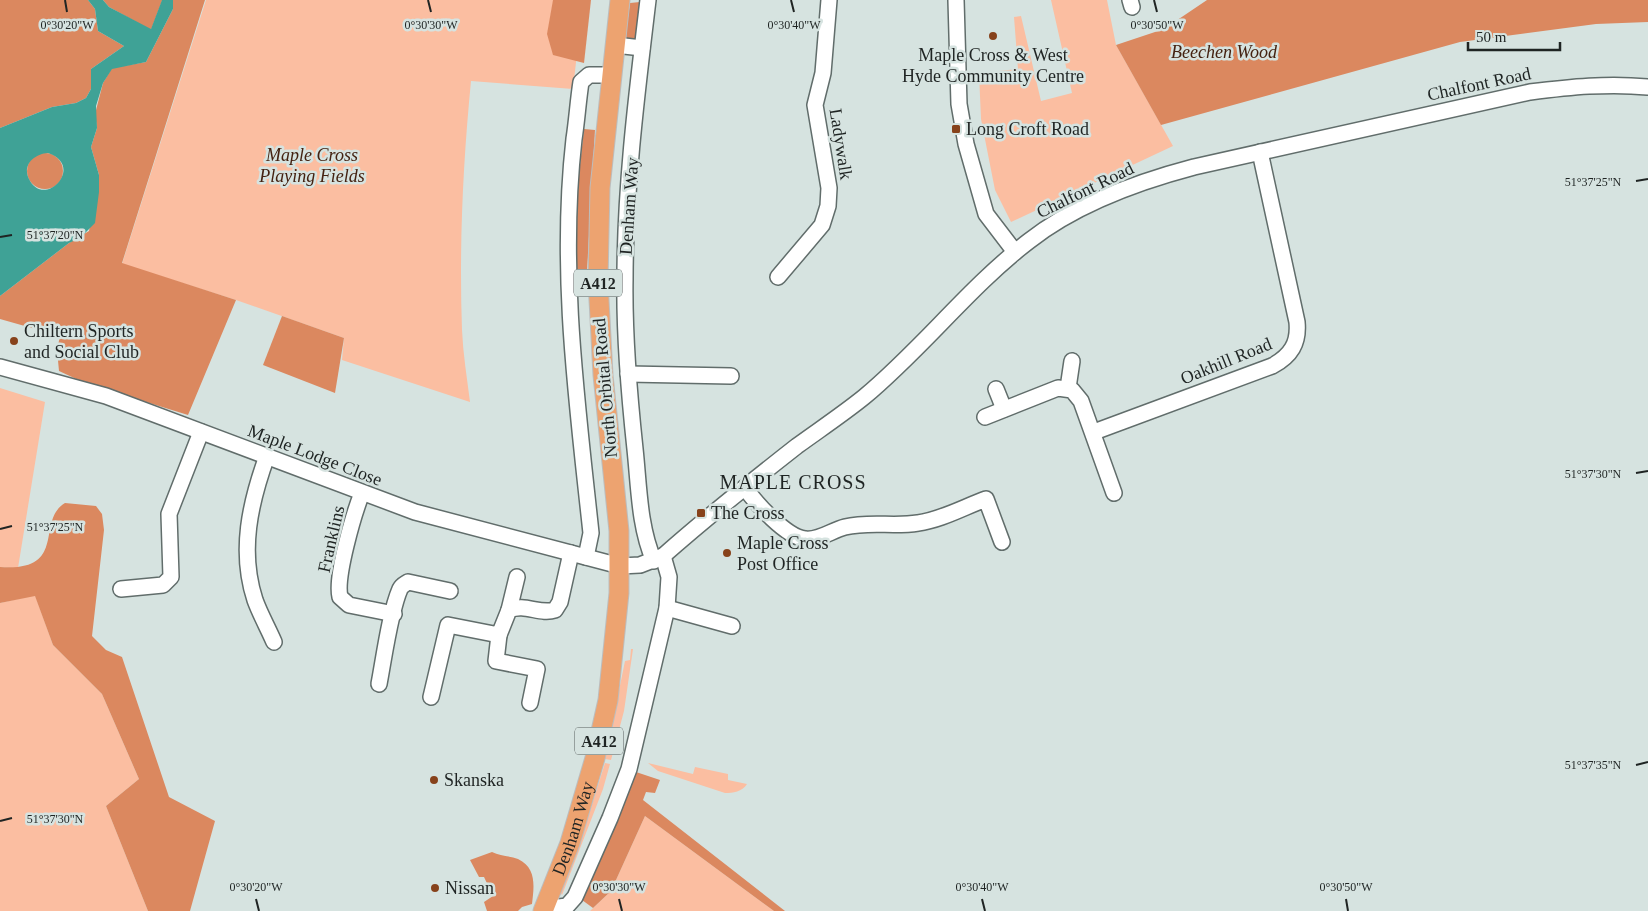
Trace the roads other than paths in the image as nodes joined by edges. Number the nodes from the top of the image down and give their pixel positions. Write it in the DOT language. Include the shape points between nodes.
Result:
graph roads {
  1 [pos="620,0"];
  2 [pos="648,0"];
  3 [pos="829,0"];
  4 [pos="956,0"];
  5 [pos="615,45"];
  6 [pos="642,48"];
  7 [pos="611,75"];
  8 [pos="1648,87"];
  9 [pos="1260,152"];
  10 [pos="1015,252"];
  11 [pos="778,277"];
  12 [pos="1072,361"];
  13 [pos="0,366"];
  14 [pos="628,374"];
  15 [pos="731,376"];
  16 [pos="1068,388"];
  17 [pos="996,389"];
  18 [pos="1004,409"];
  19 [pos="985,417"];
  20 [pos="201,432"];
  21 [pos="1094,432"];
  22 [pos="267,456"];
  23 [pos="745,488"];
  24 [pos="362,493"];
  25 [pos="1114,493"];
  26 [pos="1002,542"];
  27 [pos="571,554"];
  28 [pos="586,557"];
  29 [pos="658,558"];
  30 [pos="620,566"];
  31 [pos="517,577"];
  32 [pos="121,589"];
  33 [pos="450,591"];
  34 [pos="666,608"];
  35 [pos="510,610"];
  36 [pos="394,614"];
  37 [pos="732,626"];
  38 [pos="499,634"];
  39 [pos="274,642"];
  40 [pos="379,684"];
  41 [pos="431,697"];
  42 [pos="530,703"];
  43 [pos="543,910"];
  1 -- 5 [label="main road, North Orbital Road / A412"];
  2 -- 6 [label="street, Denham Way"];
  3 -- 11 [label="street, Ladywalk" via="823,73 815,104 829,188 828,206 822,225"];
  4 -- 10 [label="street" via="959,104 968,152 986,214"];
  5 -- 6 [label="street"];
  5 -- 7 [label="main road, North Orbital Road / A412"];
  6 -- 14 [label="street, Denham Way" via="626,250"];
  7 -- 28 [label="street" via="589,75 581,82 570,178 568,284 590,533"];
  7 -- 30 [label="main road, North Orbital Road / A412" via="600,188 598,323"];
  8 -- 9 [label="street, Chalfont Road" via="1582,85 1530,92"];
  9 -- 10 [label="street, Chalfont Road" via="1175,172 1098,201 1042,232"];
  9 -- 21 [label="street, Oakhill Road" via="1297,322 1295,346 1287,357 1272,366"];
  10 -- 23 [label="street, Chalfont Road" via="886,378"];
  12 -- 16 [label="street"];
  13 -- 20 [label="street, Maple Lodge Close" via="106,396"];
  14 -- 15 [label="street"];
  14 -- 29 [label="street, Denham Way" via="643,518 647,539"];
  16 -- 18 [label="street" via="1058,388"];
  16 -- 21 [label="street" via="1081,401"];
  17 -- 18 [label="street"];
  18 -- 19 [label="street"];
  20 -- 22 [label="street, Maple Lodge Close"];
  20 -- 32 [label="street" via="169,514 171,577 163,585"];
  21 -- 25 [label="street"];
  22 -- 24 [label="street, Maple Lodge Close"];
  22 -- 39 [label="street" via="249,519 246,548 253,591"];
  23 -- 26 [label="street" via="774,519 798,537 806,539 845,527 927,522 986,499"];
  23 -- 29 [label="street, Chalfont Road"];
  24 -- 27 [label="street, Maple Lodge Close" via="415,512"];
  24 -- 36 [label="street, Franklins" via="355,509 340,597 349,605"];
  27 -- 28 [label="street, Maple Lodge Close"];
  27 -- 35 [label="street" via="560,602 555,610 546,612 520,607"];
  28 -- 30 [label="street, Maple Lodge Close"];
  29 -- 30 [label="street, Chalfont Road" via="640,565"];
  29 -- 34 [label="street, Denham Way" via="669,577"];
  30 -- 43 [label="main road, Denham Way / A412" via="608,700 573,835"];
  31 -- 35 [label="street"];
  33 -- 36 [label="street" via="408,582 400,589"];
  34 -- 37 [label="street"];
  34 -- 43 [label="street, Denham Way" via="629,769 610,818 574,897 567,906"];
  35 -- 38 [label="street"];
  36 -- 40 [label="street"];
  38 -- 41 [label="street" via="448,625"];
  38 -- 42 [label="street" via="496,661 537,669"];
}
